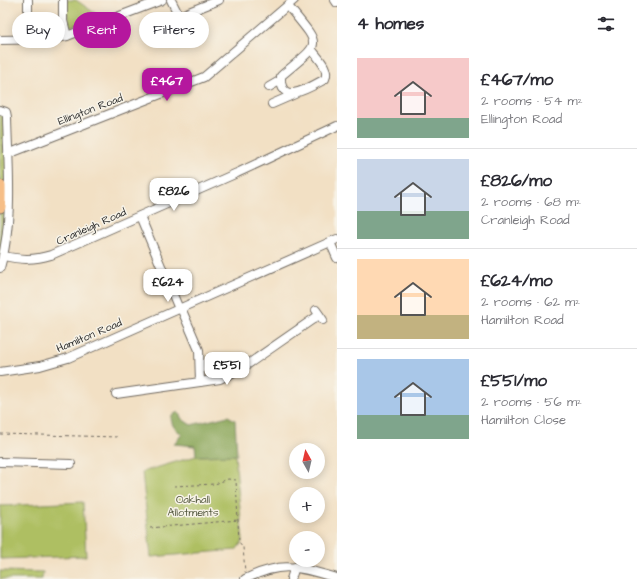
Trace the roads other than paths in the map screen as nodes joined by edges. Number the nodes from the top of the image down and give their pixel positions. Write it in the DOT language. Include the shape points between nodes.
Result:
graph roads {
  1 [pos="28,0"];
  2 [pos="63,0"];
  3 [pos="162,0"];
  4 [pos="171,0"];
  5 [pos="219,0"];
  6 [pos="294,0"];
  7 [pos="335,0"];
  8 [pos="337,3"];
  9 [pos="288,6"];
  10 [pos="28,12"];
  11 [pos="67,36"];
  12 [pos="312,50"];
  13 [pos="281,80"];
  14 [pos="269,87"];
  15 [pos="295,94"];
  16 [pos="272,104"];
  17 [pos="0,110"];
  18 [pos="337,126"];
  19 [pos="8,154"];
  20 [pos="0,186"];
  21 [pos="0,207"];
  22 [pos="140,216"];
  23 [pos="334,241"];
  24 [pos="4,256"];
  25 [pos="337,258"];
  26 [pos="0,268"];
  27 [pos="180,308"];
  28 [pos="319,315"];
  29 [pos="0,372"];
  30 [pos="200,382"];
  31 [pos="116,393"];
  32 [pos="0,462"];
  33 [pos="71,464"];
  34 [pos="289,567"];
  35 [pos="295,567"];
  36 [pos="337,578"];
  37 [pos="245,579"];
  38 [pos="291,579"];
  1 -- 10 [label="street"];
  2 -- 11 [label="street"];
  3 -- 11 [label="street"];
  4 -- 5 [label="street" via="181,20"];
  6 -- 9 [label="street, Ellington Road"];
  7 -- 8 [label="street"];
  9 -- 12 [label="street" via="313,36 315,43"];
  9 -- 19 [label="street, Ellington Road" via="204,77"];
  12 -- 13 [label="street" via="281,76"];
  12 -- 15 [label="street" via="326,70 326,77"];
  13 -- 14 [label="street"];
  13 -- 15 [label="street" via="284,89"];
  15 -- 16 [label="street"];
  17 -- 19 [label="street" via="6,112 7,117"];
  18 -- 22 [label="street, Cranleigh Road"];
  19 -- 24 [label="street" via="10,195"];
  20 -- 21 [label="main road"];
  22 -- 24 [label="street, Cranleigh Road" via="36,260"];
  22 -- 27 [label="street"];
  23 -- 25 [label="street"];
  23 -- 27 [label="street, Hamilton Road"];
  24 -- 26 [label="street"];
  27 -- 29 [label="street, Hamilton Road" via="68,358 40,366"];
  27 -- 30 [label="street" via="199,350"];
  28 -- 30 [label="street" via="244,367 220,379"];
  30 -- 31 [label="street"];
  32 -- 33 [label="street"];
  34 -- 37 [label="street" via="277,567"];
  35 -- 36 [label="street"];
  35 -- 38 [label="street"];
}
